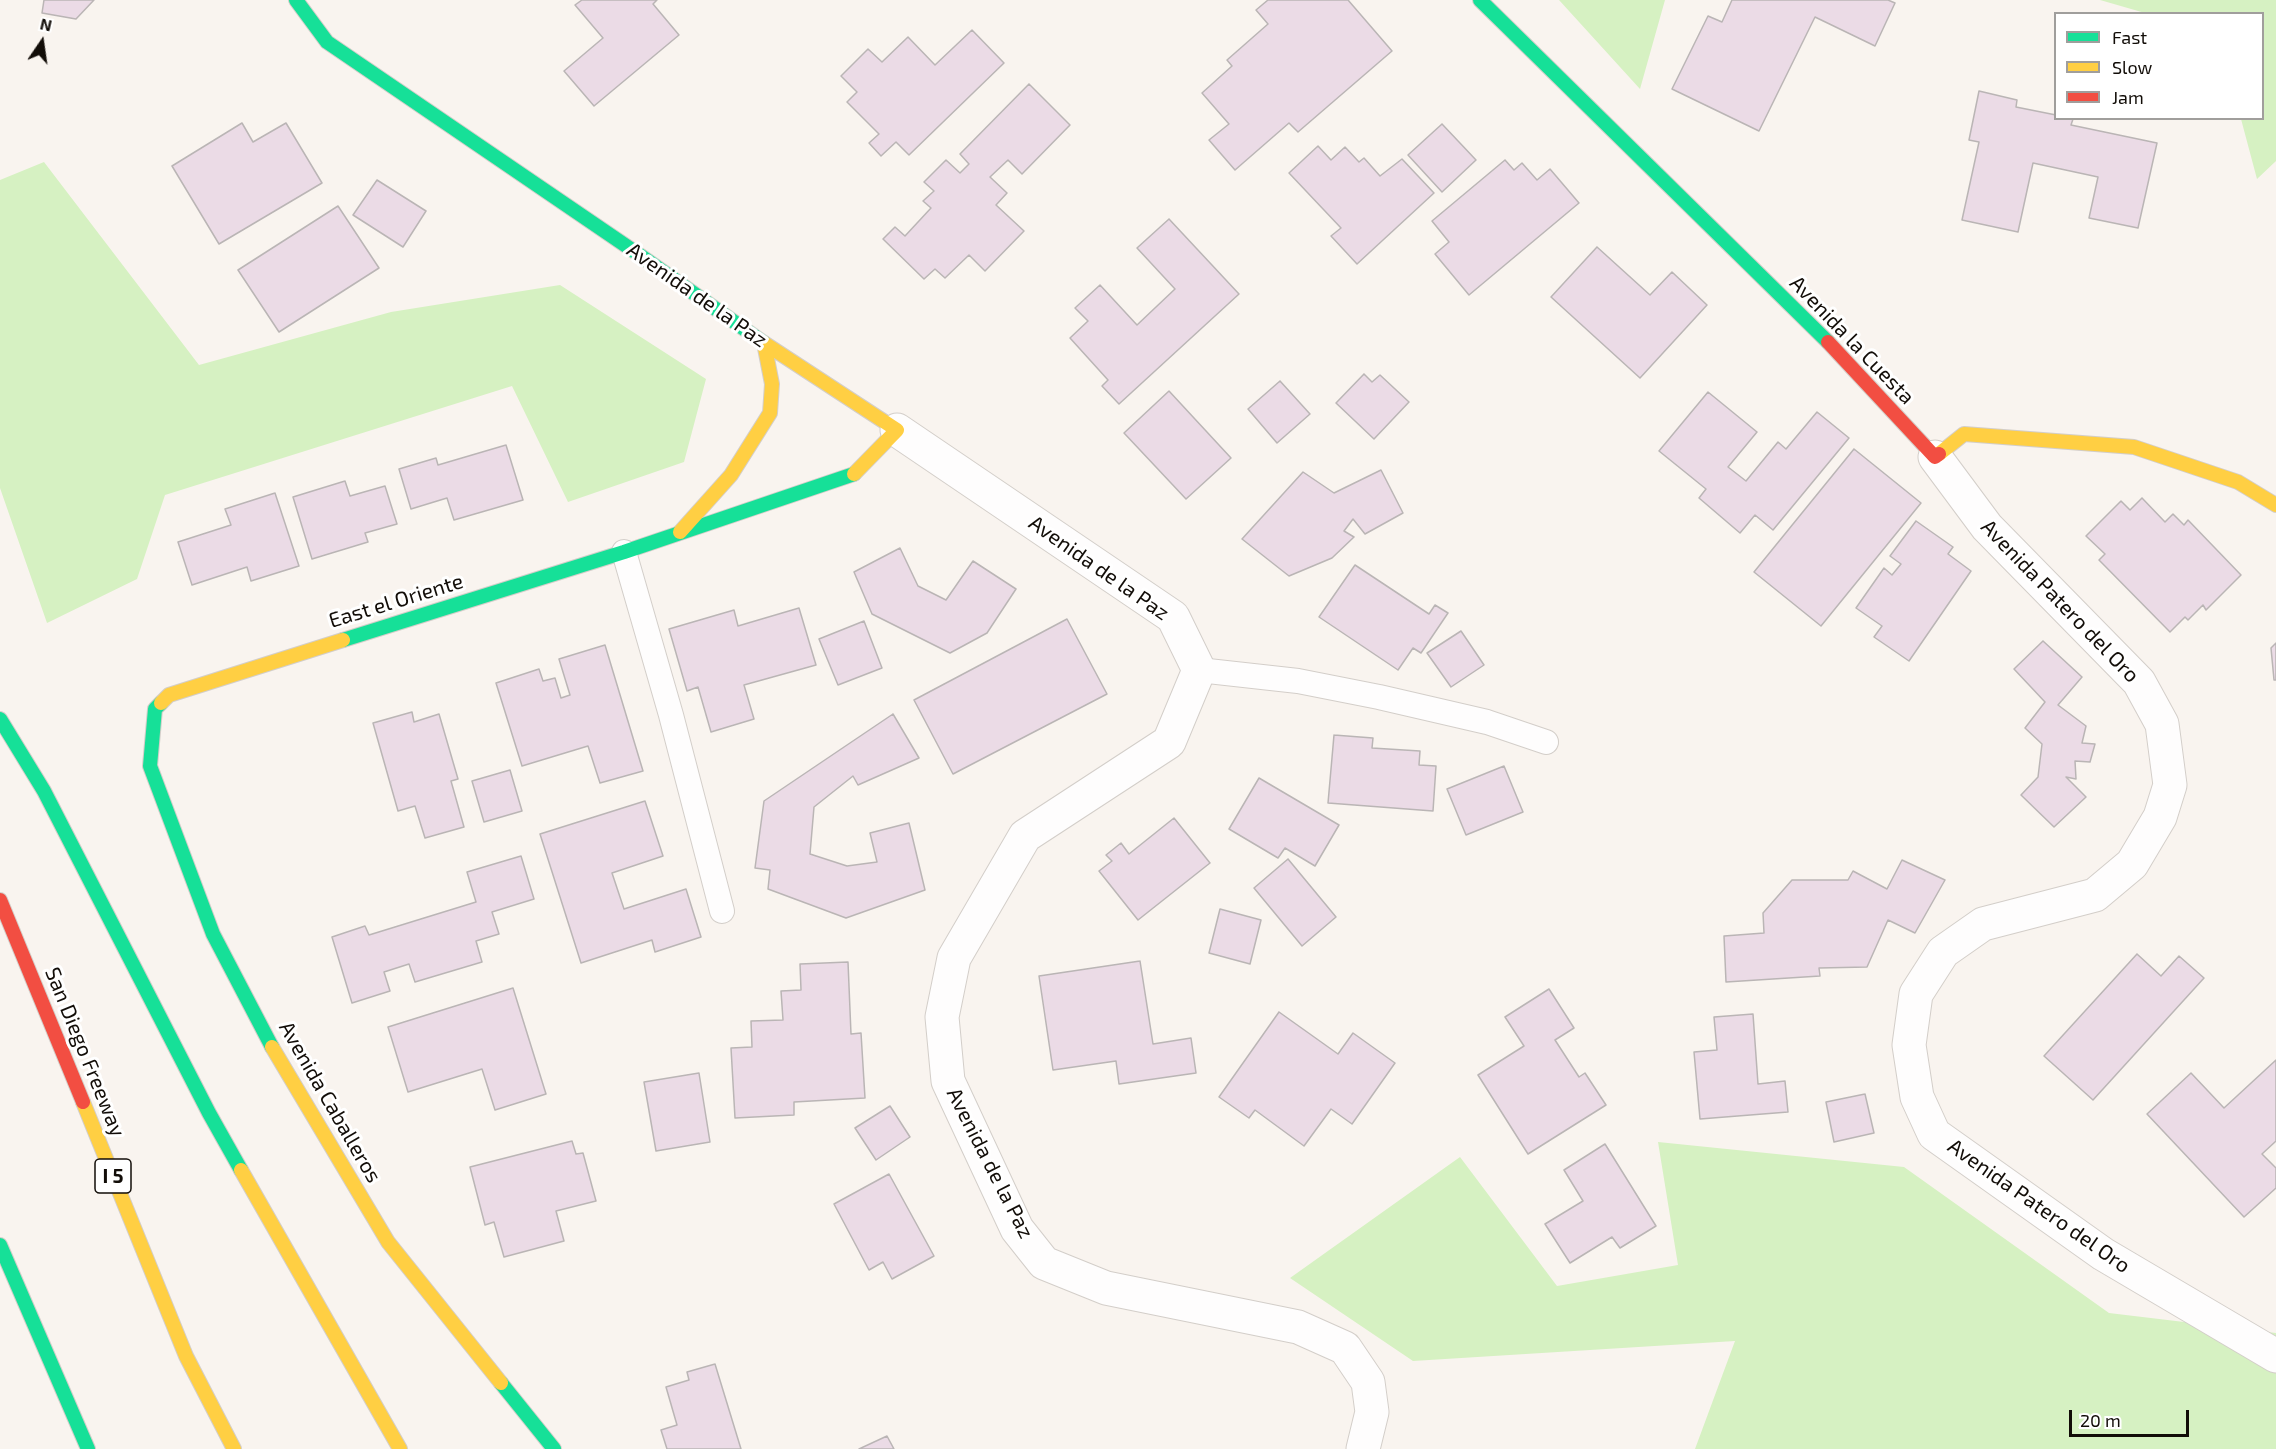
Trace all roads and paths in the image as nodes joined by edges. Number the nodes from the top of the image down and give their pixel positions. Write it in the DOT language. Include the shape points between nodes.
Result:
graph roads {
  1 [pos="296,0"];
  2 [pos="1479,0"];
  3 [pos="764,342"];
  4 [pos="897,430"];
  5 [pos="1935,457"];
  6 [pos="2276,505"];
  7 [pos="679,533"];
  8 [pos="624,552"];
  9 [pos="1199,670"];
  10 [pos="0,719"];
  11 [pos="151,734"];
  12 [pos="1546,742"];
  13 [pos="0,900"];
  14 [pos="723,911"];
  15 [pos="0,1245"];
  16 [pos="2276,1356"];
  17 [pos="88,1449"];
  18 [pos="234,1449"];
  19 [pos="400,1449"];
  20 [pos="554,1449"];
  21 [pos="1363,1449"];
  1 -- 3 [label="main road, Avenida de la Paz" via="327,42"];
  2 -- 5 [label="main road, Avenida la Cuesta" via="1849,363"];
  3 -- 4 [label="main road, Avenida de la Paz"];
  3 -- 7 [label="main road, East el Oriente" via="772,384 770,413 731,475"];
  4 -- 7 [label="main road, East el Oriente" via="855,474"];
  4 -- 9 [label="street, Avenida de la Paz" via="1173,616"];
  5 -- 6 [label="main road" via="1964,434 2134,447 2238,482"];
  5 -- 16 [label="street, Avenida Patero del Oro" via="1987,527 2139,682 2162,724 2170,785 2160,817 2132,864 2095,896 1983,924 1943,952 1916,994 1909,1045 1917,1097 1934,1134 2103,1254"];
  7 -- 8 [label="main road, East el Oriente"];
  8 -- 11 [label="main road, East el Oriente" via="169,695 154,709"];
  8 -- 14 [label="lane"];
  9 -- 12 [label="lane" via="1298,681 1379,697 1487,722"];
  9 -- 21 [label="street, Avenida de la Paz" via="1168,742 1025,836 954,958 942,1017 948,1081 1017,1229 1044,1263 1106,1288 1298,1327 1345,1348 1368,1382 1372,1412"];
  10 -- 19 [label="main road" via="44,791 209,1113"];
  11 -- 20 [label="main road, Avenida Caballeros" via="150,766 213,934 281,1064 388,1242"];
  13 -- 18 [label="main road, San Diego Freeway / I 5" via="186,1356"];
  15 -- 17 [label="main road"];
}
